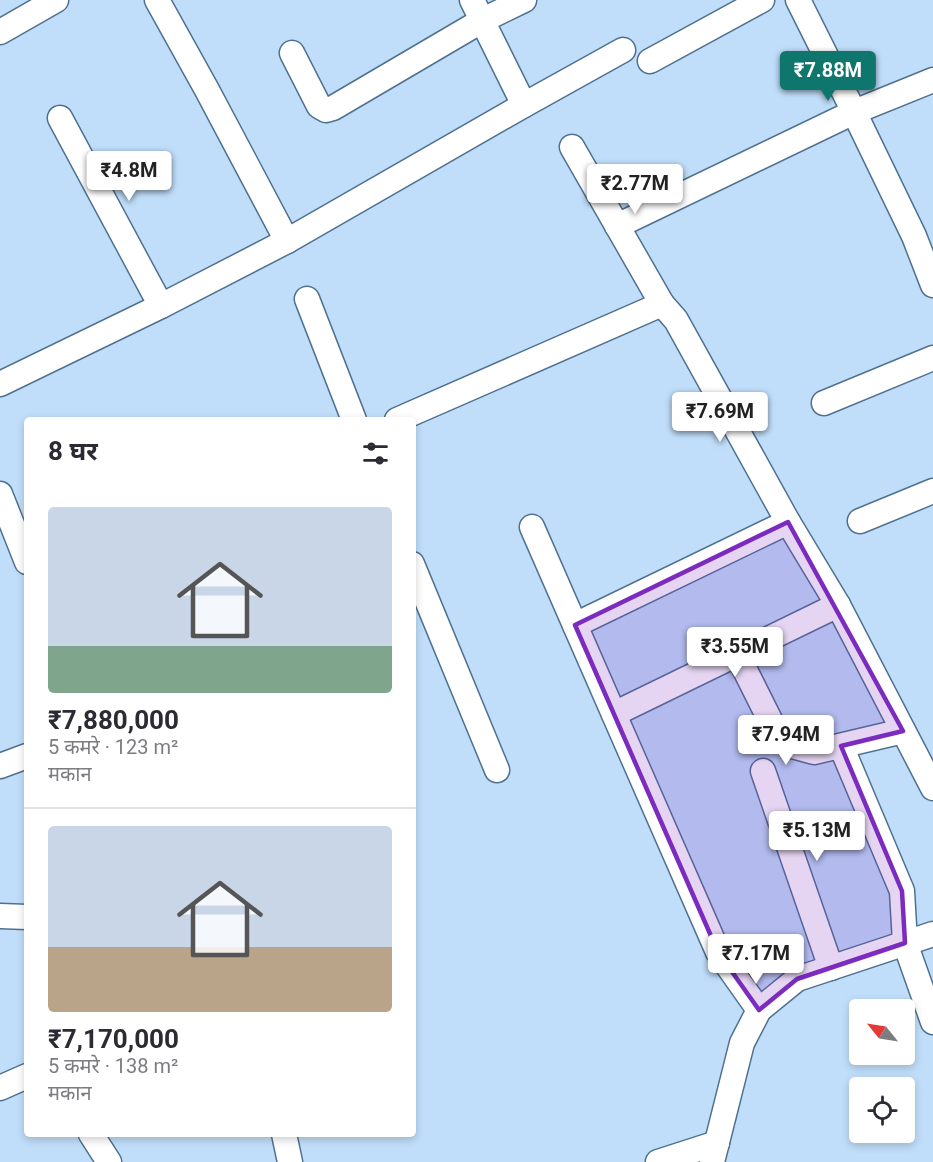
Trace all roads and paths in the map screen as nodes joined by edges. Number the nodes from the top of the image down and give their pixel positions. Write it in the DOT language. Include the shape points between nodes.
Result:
graph roads {
  1 [pos="56,0"];
  2 [pos="157,0"];
  3 [pos="524,0"];
  4 [pos="762,0"];
  5 [pos="798,0"];
  6 [pos="477,10"];
  7 [pos="0,32"];
  8 [pos="623,50"];
  9 [pos="292,53"];
  10 [pos="650,61"];
  11 [pos="933,80"];
  12 [pos="524,105"];
  13 [pos="854,112"];
  14 [pos="60,118"];
  15 [pos="572,147"];
  16 [pos="617,226"];
  17 [pos="924,231"];
  18 [pos="287,241"];
  19 [pos="933,285"];
  20 [pos="307,299"];
  21 [pos="662,304"];
  22 [pos="161,306"];
  23 [pos="933,358"];
  24 [pos="0,384"];
  25 [pos="824,404"];
  26 [pos="353,417"];
  27 [pos="404,417"];
  28 [pos="933,491"];
  29 [pos="0,494"];
  30 [pos="860,521"];
  31 [pos="788,522"];
  32 [pos="532,527"];
  33 [pos="7,528"];
  34 [pos="24,557"];
  35 [pos="416,574"];
  36 [pos="838,605"];
  37 [pos="575,626"];
  38 [pos="737,654"];
  39 [pos="614,714"];
  40 [pos="903,731"];
  41 [pos="841,746"];
  42 [pos="24,757"];
  43 [pos="0,766"];
  44 [pos="497,770"];
  45 [pos="763,771"];
  46 [pos="933,788"];
  47 [pos="0,916"];
  48 [pos="24,917"];
  49 [pos="933,934"];
  50 [pos="905,943"];
  51 [pos="831,968"];
  52 [pos="759,1010"];
  53 [pos="933,1022"];
  54 [pos="24,1077"];
  55 [pos="0,1088"];
  56 [pos="93,1137"];
  57 [pos="285,1137"];
  58 [pos="714,1153"];
  59 [pos="110,1162"];
  60 [pos="290,1162"];
  61 [pos="658,1162"];
  1 -- 7 [label="street"];
  2 -- 18 [label="street"];
  3 -- 6 [label="street"];
  4 -- 10 [label="street"];
  5 -- 13 [label="street"];
  6 -- 9 [label="street" via="326,110 319,106"];
  6 -- 12 [label="street"];
  8 -- 12 [label="street"];
  11 -- 13 [label="street"];
  12 -- 18 [label="street"];
  13 -- 16 [label="street"];
  13 -- 17 [label="street"];
  14 -- 22 [label="street"];
  15 -- 16 [label="street"];
  16 -- 21 [label="street"];
  17 -- 19 [label="street"];
  18 -- 22 [label="street"];
  20 -- 26 [label="street"];
  21 -- 27 [label="street"];
  21 -- 31 [label="street" via="676,320"];
  22 -- 24 [label="street"];
  23 -- 25 [label="street"];
  28 -- 30 [label="street"];
  29 -- 33 [label="street"];
  31 -- 36 [label="street"];
  31 -- 37 [label="street"];
  32 -- 37 [label="street"];
  33 -- 34 [label="street"];
  35 -- 44 [label="street"];
  36 -- 38 [label="street"];
  36 -- 40 [label="street"];
  37 -- 39 [label="street"];
  38 -- 39 [label="street"];
  38 -- 41 [label="street" via="774,728 792,746 814,752"];
  39 -- 52 [label="street" via="718,952"];
  40 -- 41 [label="street"];
  40 -- 46 [label="street"];
  41 -- 50 [label="street" via="902,891"];
  42 -- 43 [label="street"];
  45 -- 51 [label="street"];
  47 -- 48 [label="street"];
  49 -- 50 [label="street"];
  50 -- 51 [label="street"];
  50 -- 53 [label="street"];
  51 -- 52 [label="street" via="797,979"];
  52 -- 58 [label="street" via="742,1043"];
  54 -- 55 [label="street"];
  56 -- 59 [label="street"];
  57 -- 60 [label="street"];
  58 -- 61 [label="street"];
}
